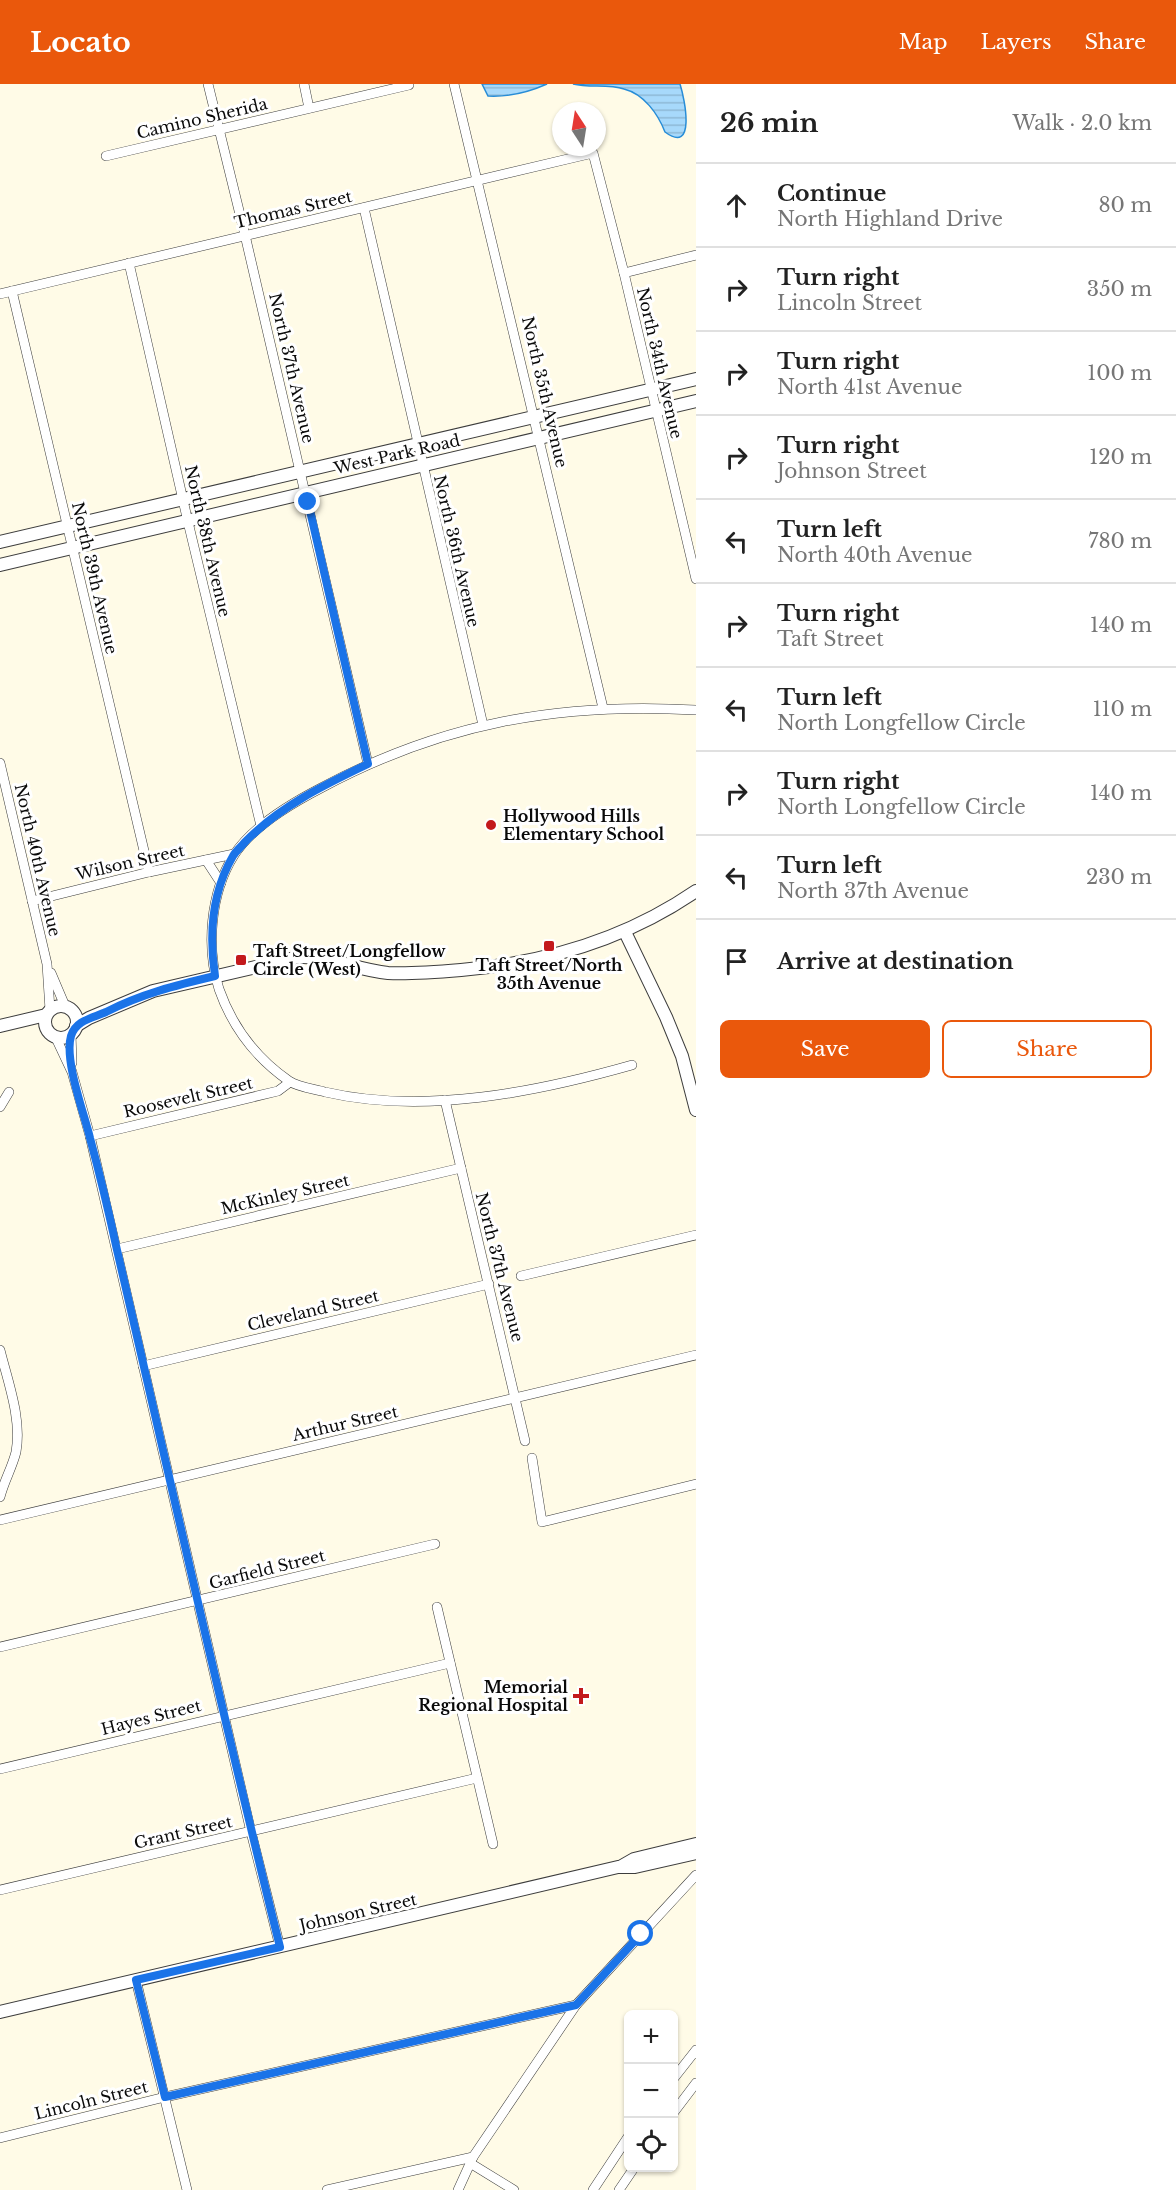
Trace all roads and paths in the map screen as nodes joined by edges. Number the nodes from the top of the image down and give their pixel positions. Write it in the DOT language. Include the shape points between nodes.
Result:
graph roads {
  1 [pos="208,84"];
  2 [pos="304,84"];
  3 [pos="454,84"];
  4 [pos="409,85"];
  5 [pos="309,108"];
  6 [pos="220,130"];
  7 [pos="106,156"];
  8 [pos="581,156"];
  9 [pos="594,156"];
  10 [pos="478,181"];
  11 [pos="364,208"];
  12 [pos="245,234"];
  13 [pos="696,255"];
  14 [pos="129,263"];
  15 [pos="624,273"];
  16 [pos="12,291"];
  17 [pos="0,294"];
  18 [pos="696,379"];
  19 [pos="650,390"];
  20 [pos="696,401"];
  21 [pos="655,411"];
  22 [pos="534,418"];
  23 [pos="538,438"];
  24 [pos="417,444"];
  25 [pos="422,465"];
  26 [pos="301,472"];
  27 [pos="306,493"];
  28 [pos="183,500"];
  29 [pos="188,522"];
  30 [pos="696,525"];
  31 [pos="67,527"];
  32 [pos="684,528"];
  33 [pos="0,542"];
  34 [pos="72,548"];
  35 [pos="0,565"];
  36 [pos="696,579"];
  37 [pos="603,708"];
  38 [pos="696,710"];
  39 [pos="483,725"];
  40 [pos="0,763"];
  41 [pos="368,764"];
  42 [pos="4,796"];
  43 [pos="261,826"];
  44 [pos="234,854"];
  45 [pos="206,860"];
  46 [pos="149,872"];
  47 [pos="221,883"];
  48 [pos="696,891"];
  49 [pos="32,901"];
  50 [pos="625,932"];
  51 [pos="47,964"];
  52 [pos="215,976"];
  53 [pos="123,1003"];
  54 [pos="69,1008"];
  55 [pos="48,1012"];
  56 [pos="1,1026"];
  57 [pos="74,1030"];
  58 [pos="52,1034"];
  59 [pos="632,1065"];
  60 [pos="72,1072"];
  61 [pos="290,1082"];
  62 [pos="9,1092"];
  63 [pos="445,1100"];
  64 [pos="0,1107"];
  65 [pos="696,1110"];
  66 [pos="90,1136"];
  67 [pos="461,1168"];
  68 [pos="696,1235"];
  69 [pos="117,1250"];
  70 [pos="521,1276"];
  71 [pos="489,1284"];
  72 [pos="0,1350"];
  73 [pos="696,1355"];
  74 [pos="143,1366"];
  75 [pos="10,1390"];
  76 [pos="0,1393"];
  77 [pos="516,1398"];
  78 [pos="525,1441"];
  79 [pos="532,1458"];
  80 [pos="170,1479"];
  81 [pos="696,1484"];
  82 [pos="0,1497"];
  83 [pos="0,1520"];
  84 [pos="435,1544"];
  85 [pos="197,1601"];
  86 [pos="437,1607"];
  87 [pos="0,1647"];
  88 [pos="450,1663"];
  89 [pos="224,1715"];
  90 [pos="0,1769"];
  91 [pos="477,1778"];
  92 [pos="251,1832"];
  93 [pos="493,1844"];
  94 [pos="696,1844"];
  95 [pos="696,1853"];
  96 [pos="618,1867"];
  97 [pos="696,1875"];
  98 [pos="0,1890"];
  99 [pos="280,1947"];
  100 [pos="136,1980"];
  101 [pos="576,2005"];
  102 [pos="0,2012"];
  103 [pos="696,2050"];
  104 [pos="678,2073"];
  105 [pos="696,2083"];
  106 [pos="165,2097"];
  107 [pos="678,2107"];
  108 [pos="0,2138"];
  109 [pos="624,2143"];
  110 [pos="471,2160"];
  111 [pos="631,2172"];
  112 [pos="187,2190"];
  113 [pos="327,2190"];
  114 [pos="458,2190"];
  115 [pos="513,2190"];
  116 [pos="593,2190"];
  117 [pos="619,2190"];
  1 -- 6 [label="street, North 37th Avenue"];
  2 -- 5 [label="street"];
  3 -- 10 [label="street, North 35th Avenue"];
  4 -- 5 [label="street, Camino Sherida"];
  5 -- 6 [label="street, Camino Sherida"];
  6 -- 7 [label="street, Camino Sherida"];
  6 -- 12 [label="street, North 37th Avenue"];
  8 -- 10 [label="street, Thomas Street"];
  9 -- 15 [label="street, North 34th Avenue"];
  10 -- 11 [label="street, Thomas Street"];
  10 -- 22 [label="street, North 35th Avenue"];
  11 -- 12 [label="street, Thomas Street"];
  11 -- 24 [label="street, North 36th Avenue"];
  12 -- 14 [label="street, Thomas Street"];
  12 -- 26 [label="street, North 37th Avenue"];
  13 -- 15 [label="street"];
  14 -- 16 [label="street, Thomas Street"];
  14 -- 28 [label="street, North 38th Avenue"];
  15 -- 19 [label="street, North 34th Avenue"];
  16 -- 17 [label="street, Thomas Street"];
  16 -- 31 [label="street, North 39th Avenue"];
  18 -- 19 [label="street, West Park Road"];
  19 -- 21 [label="street, North 34th Avenue"];
  19 -- 22 [label="street, West Park Road"];
  20 -- 21 [label="street, West Park Road"];
  21 -- 23 [label="street, West Park Road"];
  21 -- 32 [label="street, North 34th Avenue"];
  22 -- 23 [label="street, North 35th Avenue"];
  22 -- 24 [label="street, West Park Road"];
  23 -- 25 [label="street, West Park Road"];
  23 -- 37 [label="street, North 35th Avenue"];
  24 -- 25 [label="street, North 36th Avenue"];
  24 -- 26 [label="street, West Park Road"];
  25 -- 27 [label="street, West Park Road"];
  25 -- 39 [label="street, North 36th Avenue"];
  26 -- 27 [label="street, North 37th Avenue"];
  26 -- 28 [label="street, West Park Road"];
  27 -- 29 [label="street, West Park Road"];
  27 -- 41 [label="street, North 37th Avenue"];
  28 -- 29 [label="street, North 38th Avenue"];
  28 -- 31 [label="street, West Park Road"];
  29 -- 34 [label="street, West Park Road"];
  29 -- 43 [label="street, North 38th Avenue"];
  30 -- 32 [label="street"];
  31 -- 33 [label="street, West Park Road"];
  31 -- 34 [label="street, North 39th Avenue"];
  32 -- 36 [label="street, North 34th Avenue"];
  34 -- 35 [label="street, West Park Road"];
  34 -- 46 [label="street, North 39th Avenue"];
  37 -- 38 [label="street"];
  37 -- 39 [label="street"];
  39 -- 41 [label="street"];
  40 -- 42 [label="street, North 40th Avenue"];
  41 -- 43 [label="street"];
  42 -- 49 [label="street, North 40th Avenue"];
  43 -- 44 [label="street"];
  44 -- 45 [label="street, Wilson Street"];
  44 -- 47 [label="street"];
  45 -- 46 [label="street, Wilson Street"];
  45 -- 47 [label="street"];
  46 -- 49 [label="street, Wilson Street"];
  47 -- 52 [label="street" via="212,933"];
  48 -- 50 [label="street"];
  49 -- 51 [label="street, North 40th Avenue"];
  50 -- 52 [label="street" via="559,954 488,968 389,973 313,956"];
  50 -- 65 [label="street" via="679,1048"];
  51 -- 54 [label="street, North 40th Avenue"];
  51 -- 55 [label="street, North 40th Avenue"];
  52 -- 53 [label="street" via="153,991"];
  52 -- 61 [label="street" via="233,1022 250,1046"];
  53 -- 54 [label="street" via="88,1011"];
  53 -- 57 [label="street"];
  54 -- 55 [label="street" via="56,1006"];
  54 -- 57 [label="street" via="77,1018"];
  55 -- 56 [label="street"];
  55 -- 58 [label="street" via="44,1022"];
  56 -- 58 [label="street" via="32,1027"];
  57 -- 58 [label="street" via="64,1038"];
  57 -- 60 [label="street"];
  58 -- 60 [label="street"];
  59 -- 63 [label="street" via="529,1090"];
  60 -- 66 [label="street"];
  61 -- 63 [label="street" via="342,1096"];
  61 -- 66 [label="street, Roosevelt Street" via="278,1091"];
  62 -- 64 [label="street"];
  63 -- 67 [label="street, North 37th Avenue"];
  66 -- 69 [label="street"];
  67 -- 69 [label="street, McKinley Street"];
  67 -- 71 [label="street, North 37th Avenue"];
  68 -- 70 [label="street"];
  69 -- 74 [label="street"];
  71 -- 74 [label="street, Cleveland Street"];
  71 -- 77 [label="street, North 37th Avenue"];
  72 -- 75 [label="street"];
  73 -- 77 [label="street, Arthur Street"];
  74 -- 80 [label="street"];
  75 -- 76 [label="street"];
  75 -- 82 [label="street" via="16,1416 16,1448"];
  77 -- 78 [label="street, North 37th Avenue"];
  77 -- 80 [label="street, Arthur Street"];
  79 -- 81 [label="street" via="542,1522"];
  80 -- 83 [label="street, Arthur Street"];
  80 -- 85 [label="street"];
  84 -- 85 [label="street, Garfield Street"];
  85 -- 87 [label="street, Garfield Street"];
  85 -- 89 [label="street"];
  86 -- 88 [label="street"];
  88 -- 89 [label="street, Hayes Street"];
  88 -- 91 [label="street"];
  89 -- 90 [label="street, Hayes Street"];
  89 -- 92 [label="street"];
  91 -- 92 [label="street, Grant Street"];
  91 -- 93 [label="street"];
  92 -- 98 [label="street, Grant Street"];
  92 -- 99 [label="street"];
  94 -- 96 [label="street, Johnson Street" via="634,1859"];
  95 -- 96 [label="street, Johnson Street" via="635,1868"];
  96 -- 99 [label="street, Johnson Street"];
  97 -- 101 [label="street"];
  99 -- 100 [label="street, Johnson Street"];
  100 -- 102 [label="street, Johnson Street"];
  100 -- 106 [label="street"];
  101 -- 106 [label="street, Lincoln Street"];
  101 -- 110 [label="street"];
  103 -- 104 [label="street"];
  105 -- 107 [label="street"];
  106 -- 108 [label="street, Lincoln Street"];
  106 -- 112 [label="street"];
  109 -- 116 [label="street"];
  110 -- 113 [label="street"];
  110 -- 114 [label="street"];
  110 -- 115 [label="street"];
  111 -- 117 [label="street"];
}
